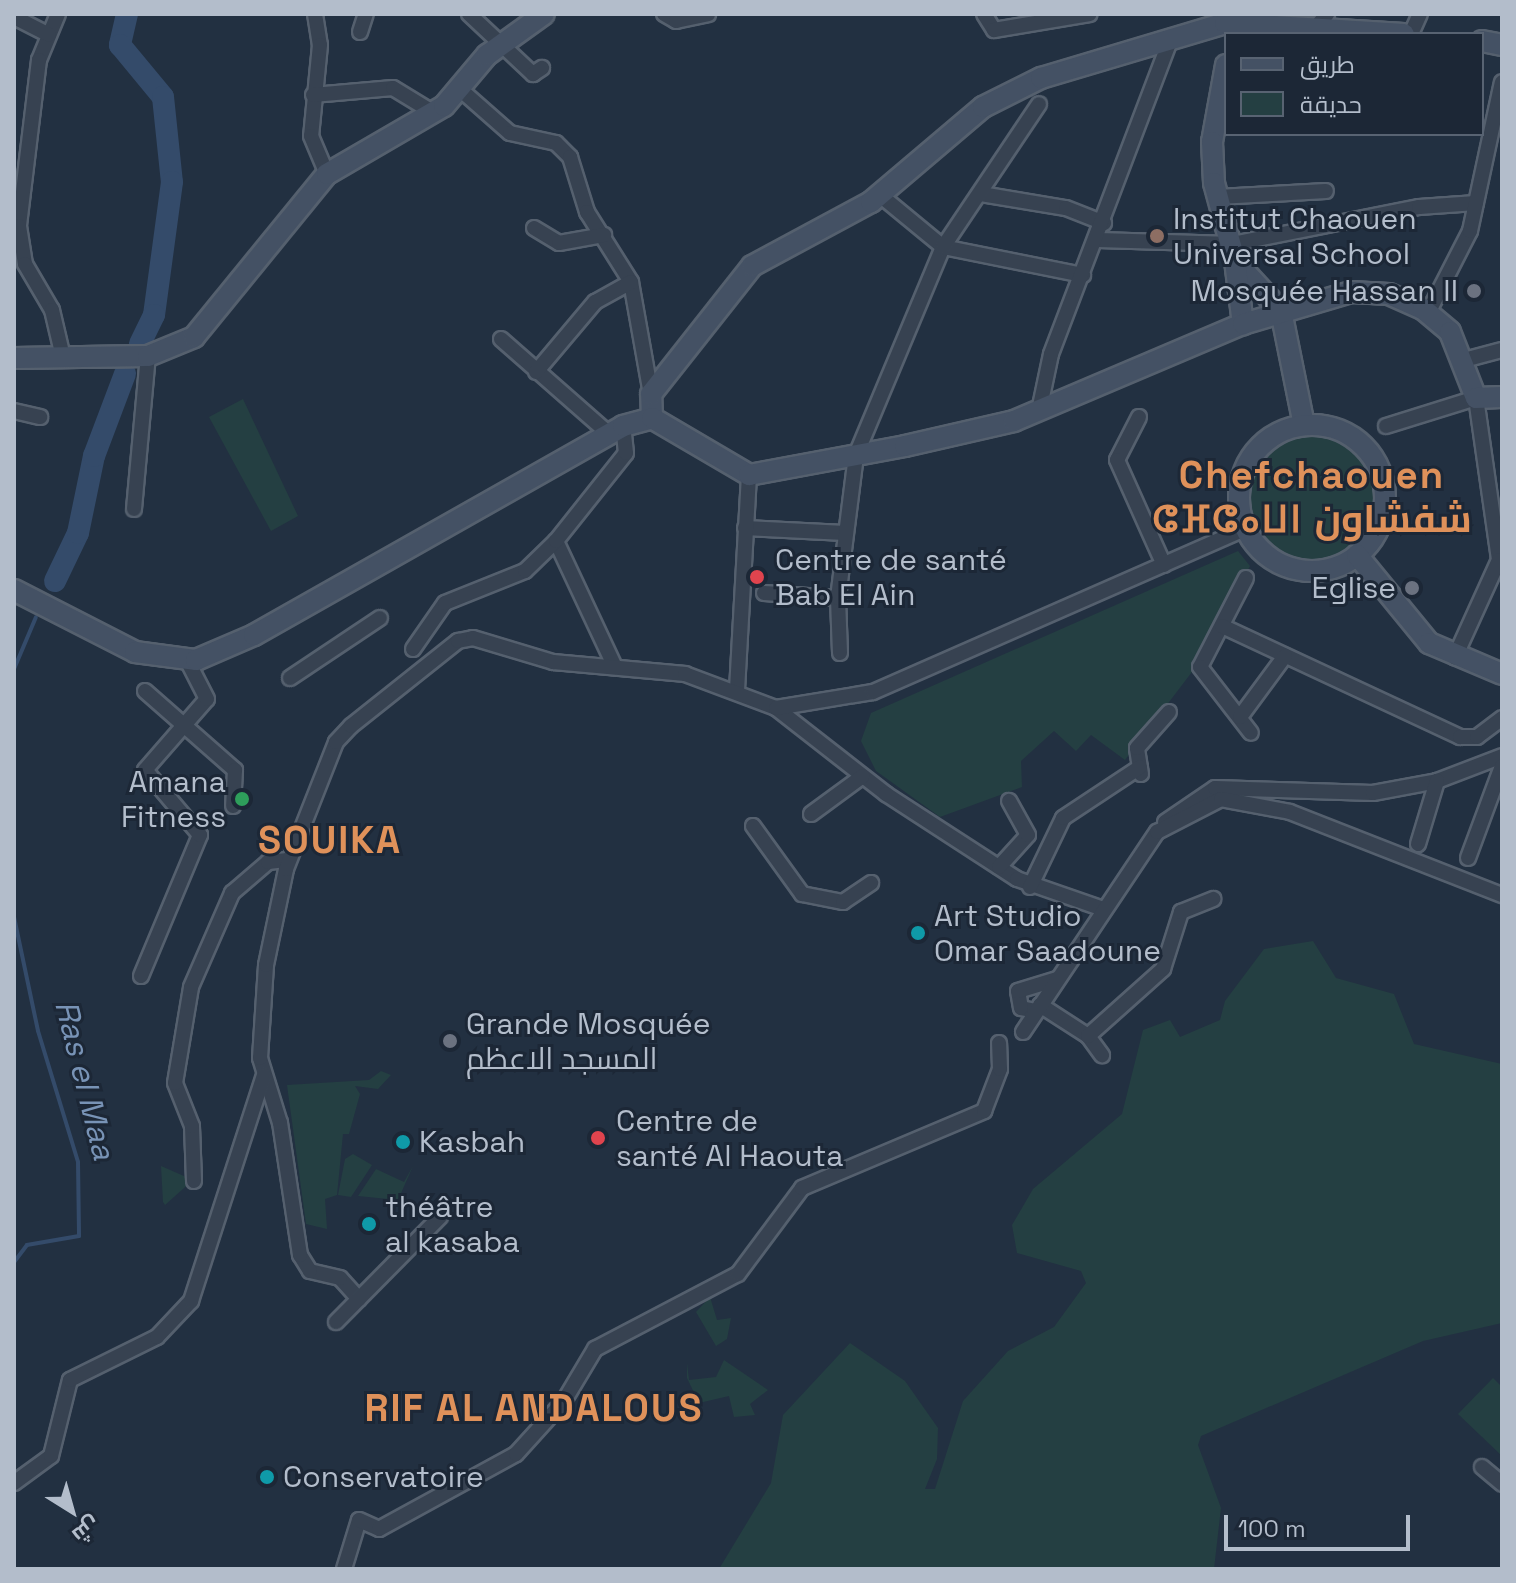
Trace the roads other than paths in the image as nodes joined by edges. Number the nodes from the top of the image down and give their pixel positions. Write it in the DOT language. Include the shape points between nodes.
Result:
graph roads {
  1 [pos="58,14"];
  2 [pos="315,14"];
  3 [pos="366,14"];
  4 [pos="469,14"];
  5 [pos="544,14"];
  6 [pos="664,14"];
  7 [pos="708,14"];
  8 [pos="984,14"];
  9 [pos="1090,14"];
  10 [pos="14,17"];
  11 [pos="1322,20"];
  12 [pos="1249,24"];
  13 [pos="360,32"];
  14 [pos="1392,32"];
  15 [pos="49,35"];
  16 [pos="501,42"];
  17 [pos="1169,43"];
  18 [pos="542,68"];
  19 [pos="1502,82"];
  20 [pos="1224,85"];
  21 [pos="461,90"];
  22 [pos="313,95"];
  23 [pos="1039,104"];
  24 [pos="1488,110"];
  25 [pos="434,113"];
  26 [pos="1220,126"];
  27 [pos="1496,141"];
  28 [pos="327,174"];
  29 [pos="1326,191"];
  30 [pos="981,194"];
  31 [pos="880,195"];
  32 [pos="1218,197"];
  33 [pos="1476,203"];
  34 [pos="1104,223"];
  35 [pos="534,228"];
  36 [pos="604,235"];
  37 [pos="1098,240"];
  38 [pos="943,247"];
  39 [pos="1234,253"];
  40 [pos="1083,275"];
  41 [pos="631,282"];
  42 [pos="1281,311"];
  43 [pos="1428,313"];
  44 [pos="1243,324"];
  45 [pos="501,339"];
  46 [pos="1502,350"];
  47 [pos="148,356"];
  48 [pos="63,357"];
  49 [pos="14,358"];
  50 [pos="1464,360"];
  51 [pos="536,372"];
  52 [pos="651,394"];
  53 [pos="1502,397"];
  54 [pos="1476,398"];
  55 [pos="14,411"];
  56 [pos="1039,411"];
  57 [pos="40,417"];
  58 [pos="1139,417"];
  59 [pos="652,418"];
  60 [pos="1304,425"];
  61 [pos="1386,426"];
  62 [pos="616,430"];
  63 [pos="856,455"];
  64 [pos="749,475"];
  65 [pos="134,509"];
  66 [pos="745,528"];
  67 [pos="1245,529"];
  68 [pos="845,533"];
  69 [pos="556,541"];
  70 [pos="1357,555"];
  71 [pos="1164,565"];
  72 [pos="1246,578"];
  73 [pos="14,590"];
  74 [pos="764,593"];
  75 [pos="838,598"];
  76 [pos="380,618"];
  77 [pos="1222,626"];
  78 [pos="413,649"];
  79 [pos="840,653"];
  80 [pos="1285,656"];
  81 [pos="1455,657"];
  82 [pos="187,660"];
  83 [pos="615,667"];
  84 [pos="1502,674"];
  85 [pos="290,678"];
  86 [pos="737,690"];
  87 [pos="145,691"];
  88 [pos="776,708"];
  89 [pos="1169,712"];
  90 [pos="1240,717"];
  91 [pos="1502,718"];
  92 [pos="181,727"];
  93 [pos="1251,733"];
  94 [pos="1501,760"];
  95 [pos="863,776"];
  96 [pos="1437,781"];
  97 [pos="1009,801"];
  98 [pos="233,806"];
  99 [pos="811,814"];
  100 [pos="753,826"];
  101 [pos="1161,829"];
  102 [pos="1418,844"];
  103 [pos="1468,858"];
  104 [pos="288,860"];
  105 [pos="999,867"];
  106 [pos="871,883"];
  107 [pos="1030,887"];
  108 [pos="1502,895"];
  109 [pos="1213,899"];
  110 [pos="1103,909"];
  111 [pos="141,976"];
  112 [pos="1057,979"];
  113 [pos="1038,1008"];
  114 [pos="1023,1032"];
  115 [pos="1088,1036"];
  116 [pos="999,1043"];
  117 [pos="1102,1055"];
  118 [pos="264,1075"];
  119 [pos="194,1181"];
  120 [pos="440,1217"];
  121 [pos="359,1299"];
  122 [pos="336,1322"];
  123 [pos="1482,1467"];
  124 [pos="14,1483"];
  125 [pos="1502,1484"];
  126 [pos="344,1569"];
  1 -- 15 [label="street"];
  2 -- 22 [label="street" via="320,34"];
  3 -- 13 [label="street"];
  4 -- 16 [label="street"];
  5 -- 16 [label="street"];
  6 -- 7 [label="street" via="676,21"];
  8 -- 9 [label="street" via="994,30"];
  10 -- 15 [label="street"];
  11 -- 12 [label="street"];
  11 -- 14 [label="street"];
  12 -- 17 [label="street" via="1208,27"];
  15 -- 48 [label="street" via="38,69 20,236"];
  16 -- 18 [label="street" via="533,74"];
  16 -- 21 [label="street"];
  17 -- 31 [label="street" via="1041,78 983,107"];
  17 -- 34 [label="street"];
  19 -- 24 [label="street"];
  20 -- 26 [label="street"];
  21 -- 25 [label="street"];
  21 -- 36 [label="street" via="510,133 564,149"];
  22 -- 25 [label="street" via="393,88"];
  22 -- 28 [label="street" via="312,146"];
  23 -- 30 [label="street"];
  24 -- 27 [label="street"];
  25 -- 28 [label="street"];
  26 -- 32 [label="street"];
  27 -- 33 [label="street"];
  28 -- 47 [label="street" via="208,326"];
  29 -- 32 [label="street"];
  30 -- 34 [label="street" via="1066,208"];
  30 -- 38 [label="street"];
  31 -- 38 [label="street"];
  31 -- 52 [label="street" via="752,266"];
  32 -- 39 [label="street"];
  33 -- 39 [label="street" via="1419,207"];
  33 -- 43 [label="street" via="1464,249"];
  34 -- 37 [label="street"];
  35 -- 36 [label="street" via="559,243"];
  36 -- 41 [label="street"];
  37 -- 39 [label="street"];
  37 -- 40 [label="street"];
  38 -- 40 [label="street"];
  38 -- 63 [label="street"];
  39 -- 42 [label="street"];
  39 -- 44 [label="street"];
  40 -- 56 [label="street" via="1045,371"];
  41 -- 51 [label="street" via="595,302"];
  41 -- 52 [label="street"];
  42 -- 43 [label="street" via="1372,291"];
  42 -- 44 [label="street"];
  42 -- 60 [label="street"];
  43 -- 50 [label="street"];
  44 -- 56 [label="street"];
  45 -- 51 [label="street"];
  46 -- 50 [label="street"];
  47 -- 48 [label="street"];
  47 -- 65 [label="street"];
  48 -- 49 [label="street"];
  50 -- 54 [label="street"];
  51 -- 62 [label="street"];
  52 -- 59 [label="street"];
  53 -- 54 [label="street"];
  54 -- 61 [label="street"];
  54 -- 81 [label="street" via="1499,560"];
  55 -- 57 [label="street"];
  56 -- 63 [label="street"];
  58 -- 71 [label="street" via="1117,460"];
  59 -- 62 [label="street"];
  59 -- 64 [label="street"];
  60 -- 67 [label="street" via="1273,436 1250,458 1239,489"];
  60 -- 70 [label="street" via="1353,437 1379,468 1384,508"];
  62 -- 69 [label="street" via="626,453"];
  62 -- 82 [label="street" via="254,635"];
  63 -- 64 [label="street"];
  63 -- 68 [label="street"];
  64 -- 66 [label="street"];
  66 -- 68 [label="street"];
  66 -- 86 [label="street"];
  67 -- 70 [label="street" via="1272,560 1300,571 1330,569"];
  67 -- 71 [label="street"];
  68 -- 75 [label="street"];
  69 -- 78 [label="street" via="525,571 445,603"];
  69 -- 83 [label="street"];
  70 -- 81 [label="street" via="1424,639"];
  71 -- 88 [label="street" via="899,684"];
  72 -- 77 [label="street"];
  73 -- 82 [label="street" via="135,652"];
  74 -- 75 [label="street"];
  75 -- 79 [label="street"];
  76 -- 85 [label="street"];
  77 -- 80 [label="street"];
  77 -- 90 [label="street" via="1200,667"];
  80 -- 90 [label="street"];
  80 -- 91 [label="street" via="1460,737 1477,737"];
  81 -- 84 [label="street"];
  82 -- 92 [label="street" via="208,695"];
  83 -- 86 [label="street"];
  83 -- 104 [label="street" via="553,662 473,638 458,641 336,742"];
  86 -- 88 [label="street"];
  87 -- 92 [label="street"];
  88 -- 95 [label="street"];
  89 -- 107 [label="street" via="1137,748 1140,772 1063,818"];
  90 -- 93 [label="street"];
  92 -- 98 [label="street" via="237,772"];
  92 -- 111 [label="street" via="145,770 199,828 199,844"];
  94 -- 96 [label="street"];
  94 -- 103 [label="street"];
  95 -- 99 [label="street"];
  95 -- 105 [label="street"];
  96 -- 101 [label="street" via="1342,796 1232,785 1186,804"];
  96 -- 102 [label="street"];
  97 -- 105 [label="street" via="1028,835"];
  100 -- 106 [label="street" via="802,894 843,902"];
  101 -- 108 [label="street" via="1221,799 1245,799"];
  101 -- 110 [label="street"];
  104 -- 118 [label="street" via="266,965"];
  104 -- 119 [label="street" via="268,862 232,893 191,987 175,1083 192,1126"];
  105 -- 107 [label="street"];
  107 -- 110 [label="street"];
  109 -- 115 [label="street" via="1181,912 1163,969"];
  110 -- 112 [label="street"];
  112 -- 113 [label="street"];
  112 -- 113 [label="street" via="1018,991 1021,1008"];
  113 -- 114 [label="street"];
  113 -- 115 [label="street"];
  115 -- 117 [label="street"];
  116 -- 126 [label="street" via="1000,1069 984,1111 802,1188 738,1274 595,1349 564,1401 516,1454 379,1529 359,1520"];
  118 -- 121 [label="street" via="280,1123 300,1255 310,1271 334,1275"];
  118 -- 124 [label="street" via="191,1301 157,1337 70,1380 51,1456"];
  120 -- 121 [label="street"];
  121 -- 122 [label="street"];
  123 -- 125 [label="street"];
}
